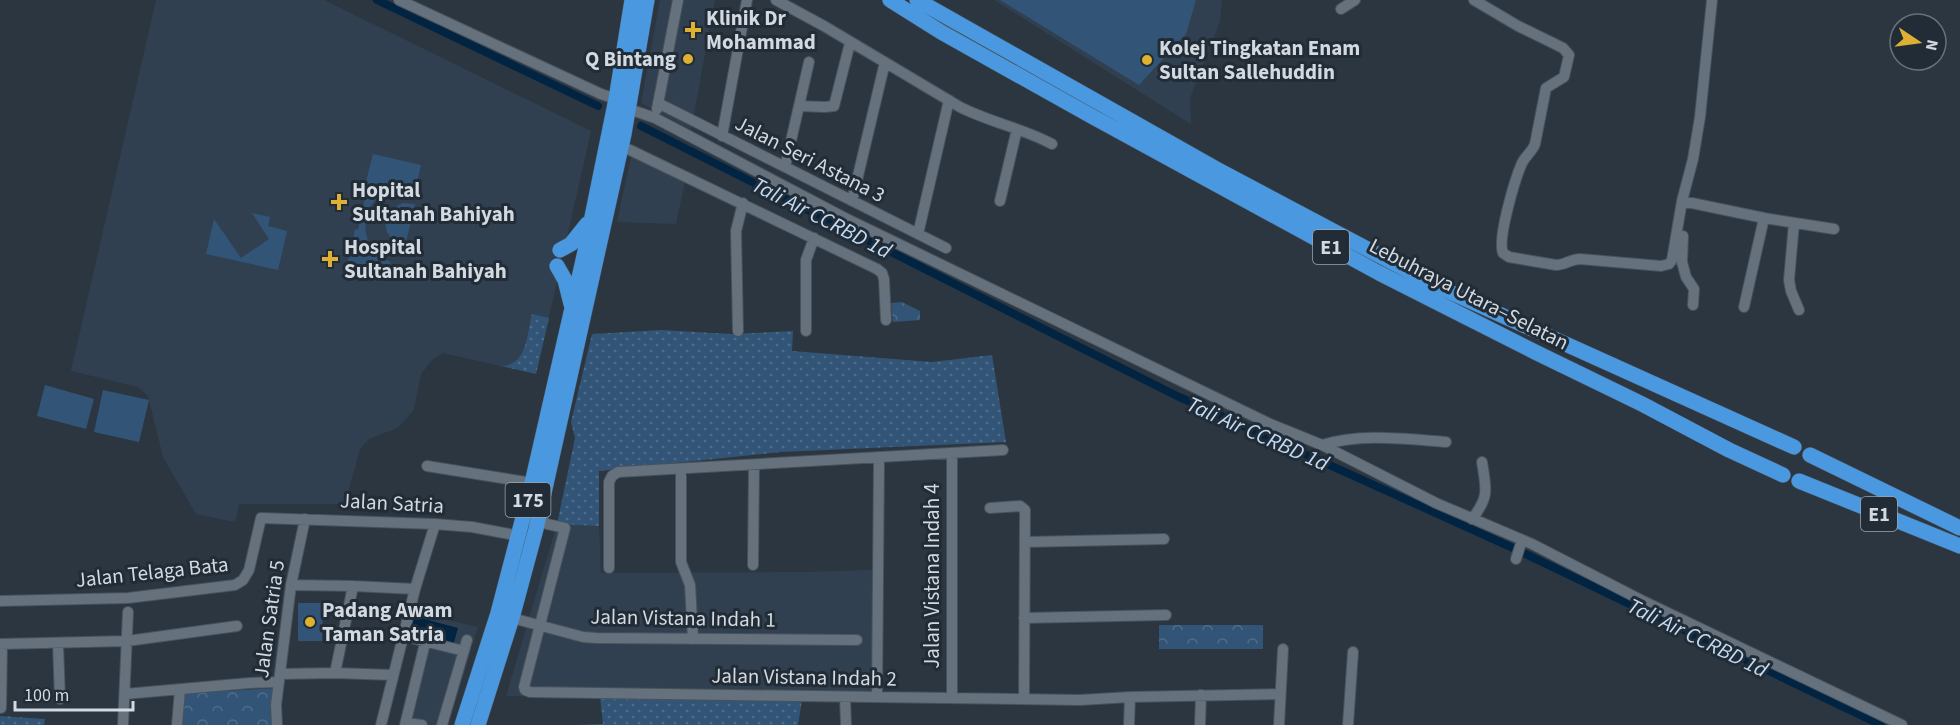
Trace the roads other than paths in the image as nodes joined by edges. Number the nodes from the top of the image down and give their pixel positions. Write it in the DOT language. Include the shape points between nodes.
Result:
graph roads {
  1 [pos="399,0"];
  2 [pos="632,0"];
  3 [pos="647,0"];
  4 [pos="678,0"];
  5 [pos="747,0"];
  6 [pos="776,0"];
  7 [pos="890,0"];
  8 [pos="917,0"];
  9 [pos="1355,0"];
  10 [pos="1474,0"];
  11 [pos="1712,0"];
  12 [pos="1341,9"];
  13 [pos="850,43"];
  14 [pos="809,62"];
  15 [pos="885,62"];
  16 [pos="616,99"];
  17 [pos="949,100"];
  18 [pos="657,103"];
  19 [pos="799,106"];
  20 [pos="629,109"];
  21 [pos="655,117"];
  22 [pos="1017,129"];
  23 [pos="722,136"];
  24 [pos="1052,144"];
  25 [pos="621,147"];
  26 [pos="785,167"];
  27 [pos="852,201"];
  28 [pos="1000,201"];
  29 [pos="1684,202"];
  30 [pos="744,203"];
  31 [pos="592,218"];
  32 [pos="1764,218"];
  33 [pos="1794,223"];
  34 [pos="1834,229"];
  35 [pos="918,234"];
  36 [pos="814,238"];
  37 [pos="946,248"];
  38 [pos="560,250"];
  39 [pos="588,265"];
  40 [pos="557,266"];
  41 [pos="1693,304"];
  42 [pos="1744,307"];
  43 [pos="572,310"];
  44 [pos="1799,310"];
  45 [pos="886,320"];
  46 [pos="806,331"];
  47 [pos="738,332"];
  48 [pos="1446,442"];
  49 [pos="1322,445"];
  50 [pos="1794,447"];
  51 [pos="1003,450"];
  52 [pos="952,454"];
  53 [pos="1810,455"];
  54 [pos="879,458"];
  55 [pos="1482,462"];
  56 [pos="427,466"];
  57 [pos="754,466"];
  58 [pos="681,469"];
  59 [pos="1783,475"];
  60 [pos="1799,481"];
  61 [pos="532,483"];
  62 [pos="990,508"];
  63 [pos="261,518"];
  64 [pos="538,518"];
  65 [pos="305,519"];
  66 [pos="1472,519"];
  67 [pos="435,524"];
  68 [pos="1960,528"];
  69 [pos="520,536"];
  70 [pos="1164,539"];
  71 [pos="1025,542"];
  72 [pos="1960,546"];
  73 [pos="753,565"];
  74 [pos="609,568"];
  75 [pos="291,585"];
  76 [pos="353,586"];
  77 [pos="415,589"];
  78 [pos="0,601"];
  79 [pos="128,612"];
  80 [pos="1166,615"];
  81 [pos="512,618"];
  82 [pos="1024,618"];
  83 [pos="237,626"];
  84 [pos="540,626"];
  85 [pos="403,636"];
  86 [pos="693,639"];
  87 [pos="857,640"];
  88 [pos="127,641"];
  89 [pos="425,643"];
  90 [pos="1,644"];
  91 [pos="58,644"];
  92 [pos="1283,649"];
  93 [pos="1353,652"];
  94 [pos="335,673"];
  95 [pos="393,675"];
  96 [pos="279,678"];
  97 [pos="180,690"];
  98 [pos="125,694"];
  99 [pos="1280,694"];
  100 [pos="1201,695"];
  101 [pos="845,697"];
  102 [pos="878,697"];
  103 [pos="1130,697"];
  104 [pos="952,698"];
  105 [pos="60,699"];
  106 [pos="1024,699"];
  107 [pos="1,708"];
  108 [pos="406,724"];
  109 [pos="123,725"];
  110 [pos="177,725"];
  111 [pos="277,725"];
  112 [pos="381,725"];
  113 [pos="422,725"];
  114 [pos="442,725"];
  115 [pos="462,725"];
  116 [pos="478,725"];
  117 [pos="846,725"];
  118 [pos="1129,725"];
  119 [pos="1200,725"];
  120 [pos="1279,725"];
  121 [pos="1348,725"];
  122 [pos="1902,725"];
  1 -- 16 [label="street"];
  2 -- 16 [label="highway, 175"];
  3 -- 20 [label="highway, 175"];
  4 -- 18 [label="street"];
  5 -- 23 [label="street"];
  6 -- 13 [label="street"];
  7 -- 59 [label="highway, Lebuhraya Utara–Selatan / E1" via="941,32 1379,273"];
  8 -- 50 [label="highway, Lebuhraya Utara–Selatan / E1" via="1220,171 1408,271"];
  9 -- 12 [label="street"];
  10 -- 29 [label="street" via="1563,48 1569,56 1564,77 1546,88 1535,144 1523,162 1508,210 1500,243 1503,253 1556,265 1572,259 1666,266 1673,255"];
  11 -- 29 [label="street" via="1700,117"];
  13 -- 15 [label="street"];
  13 -- 19 [label="street" via="834,105"];
  14 -- 19 [label="street"];
  15 -- 17 [label="street"];
  15 -- 27 [label="street"];
  16 -- 31 [label="highway, 175"];
  17 -- 22 [label="street" via="981,117"];
  17 -- 35 [label="street"];
  18 -- 21 [label="street"];
  18 -- 23 [label="street, Jalan Seri Astana 3"];
  19 -- 26 [label="street"];
  20 -- 21 [label="street"];
  20 -- 25 [label="highway, 175"];
  21 -- 49 [label="street" via="847,219 1268,423"];
  22 -- 24 [label="street"];
  22 -- 28 [label="street"];
  23 -- 26 [label="street, Jalan Seri Astana 3"];
  25 -- 30 [label="street"];
  25 -- 39 [label="highway, 175"];
  26 -- 27 [label="street, Jalan Seri Astana 3"];
  27 -- 35 [label="street, Jalan Seri Astana 3"];
  29 -- 32 [label="street"];
  29 -- 41 [label="street" via="1681,253 1686,277 1694,289"];
  30 -- 36 [label="street"];
  30 -- 47 [label="street" via="736,237"];
  31 -- 38 [label="highway" via="571,244"];
  31 -- 39 [label="highway, 175"];
  32 -- 33 [label="street"];
  32 -- 42 [label="street"];
  33 -- 34 [label="street"];
  33 -- 44 [label="street" via="1789,280"];
  35 -- 37 [label="street, Jalan Seri Astana 3"];
  36 -- 45 [label="street" via="882,273"];
  36 -- 46 [label="street" via="806,260"];
  39 -- 43 [label="highway, 175"];
  39 -- 64 [label="highway, 175"];
  40 -- 43 [label="highway"];
  43 -- 61 [label="highway, 175"];
  48 -- 49 [label="street" via="1397,437"];
  49 -- 66 [label="street"];
  51 -- 52 [label="street"];
  52 -- 54 [label="street"];
  52 -- 104 [label="street, Jalan Vistana Indah 4"];
  53 -- 68 [label="highway, E1"];
  54 -- 57 [label="street"];
  54 -- 102 [label="street"];
  55 -- 66 [label="street" via="1485,497"];
  56 -- 61 [label="street"];
  57 -- 58 [label="street"];
  57 -- 73 [label="street"];
  58 -- 74 [label="street" via="618,472 612,476"];
  58 -- 86 [label="street" via="681,562 692,598"];
  60 -- 72 [label="highway, E1"];
  61 -- 69 [label="highway, 175"];
  62 -- 71 [label="street" via="1024,508"];
  63 -- 65 [label="street, Jalan Satria"];
  63 -- 78 [label="street, Jalan Telaga Bata" via="249,570 235,585 128,598"];
  64 -- 81 [label="highway, 175"];
  64 -- 84 [label="street" via="565,528"];
  65 -- 67 [label="street, Jalan Satria"];
  65 -- 75 [label="street, Jalan Satria 5"];
  66 -- 122 [label="street" via="1519,550 1622,591"];
  67 -- 69 [label="street, Jalan Satria"];
  67 -- 77 [label="street"];
  69 -- 115 [label="highway, 175"];
  70 -- 71 [label="street"];
  71 -- 82 [label="street"];
  75 -- 76 [label="street"];
  75 -- 96 [label="street, Jalan Satria 5"];
  76 -- 77 [label="street"];
  76 -- 94 [label="street"];
  77 -- 85 [label="street"];
  79 -- 88 [label="street"];
  80 -- 82 [label="street"];
  81 -- 84 [label="street, Jalan Vistana Indah 1"];
  81 -- 116 [label="highway, 175"];
  82 -- 106 [label="street"];
  83 -- 88 [label="street"];
  84 -- 86 [label="street, Jalan Vistana Indah 1" via="583,637"];
  84 -- 101 [label="street, Jalan Vistana Indah 2" via="526,691"];
  85 -- 89 [label="street"];
  85 -- 95 [label="street"];
  86 -- 87 [label="street, Jalan Vistana Indah 1"];
  88 -- 91 [label="street"];
  88 -- 98 [label="street"];
  89 -- 108 [label="street"];
  89 -- 114 [label="street" via="466,646"];
  90 -- 91 [label="street"];
  90 -- 107 [label="street"];
  91 -- 105 [label="street"];
  92 -- 99 [label="street"];
  93 -- 121 [label="street"];
  94 -- 95 [label="street"];
  94 -- 96 [label="street"];
  95 -- 112 [label="street"];
  96 -- 97 [label="street"];
  96 -- 111 [label="street, Jalan Satria 5"];
  97 -- 98 [label="street"];
  97 -- 110 [label="street"];
  98 -- 109 [label="street"];
  99 -- 100 [label="street, Jalan Vistana Indah 2"];
  99 -- 120 [label="street"];
  100 -- 103 [label="street, Jalan Vistana Indah 2"];
  100 -- 119 [label="street"];
  101 -- 102 [label="street, Jalan Vistana Indah 2"];
  101 -- 117 [label="street"];
  102 -- 104 [label="street, Jalan Vistana Indah 2"];
  103 -- 106 [label="street, Jalan Vistana Indah 2"];
  103 -- 118 [label="street"];
  104 -- 106 [label="street, Jalan Vistana Indah 2"];
  108 -- 113 [label="street"];
}
